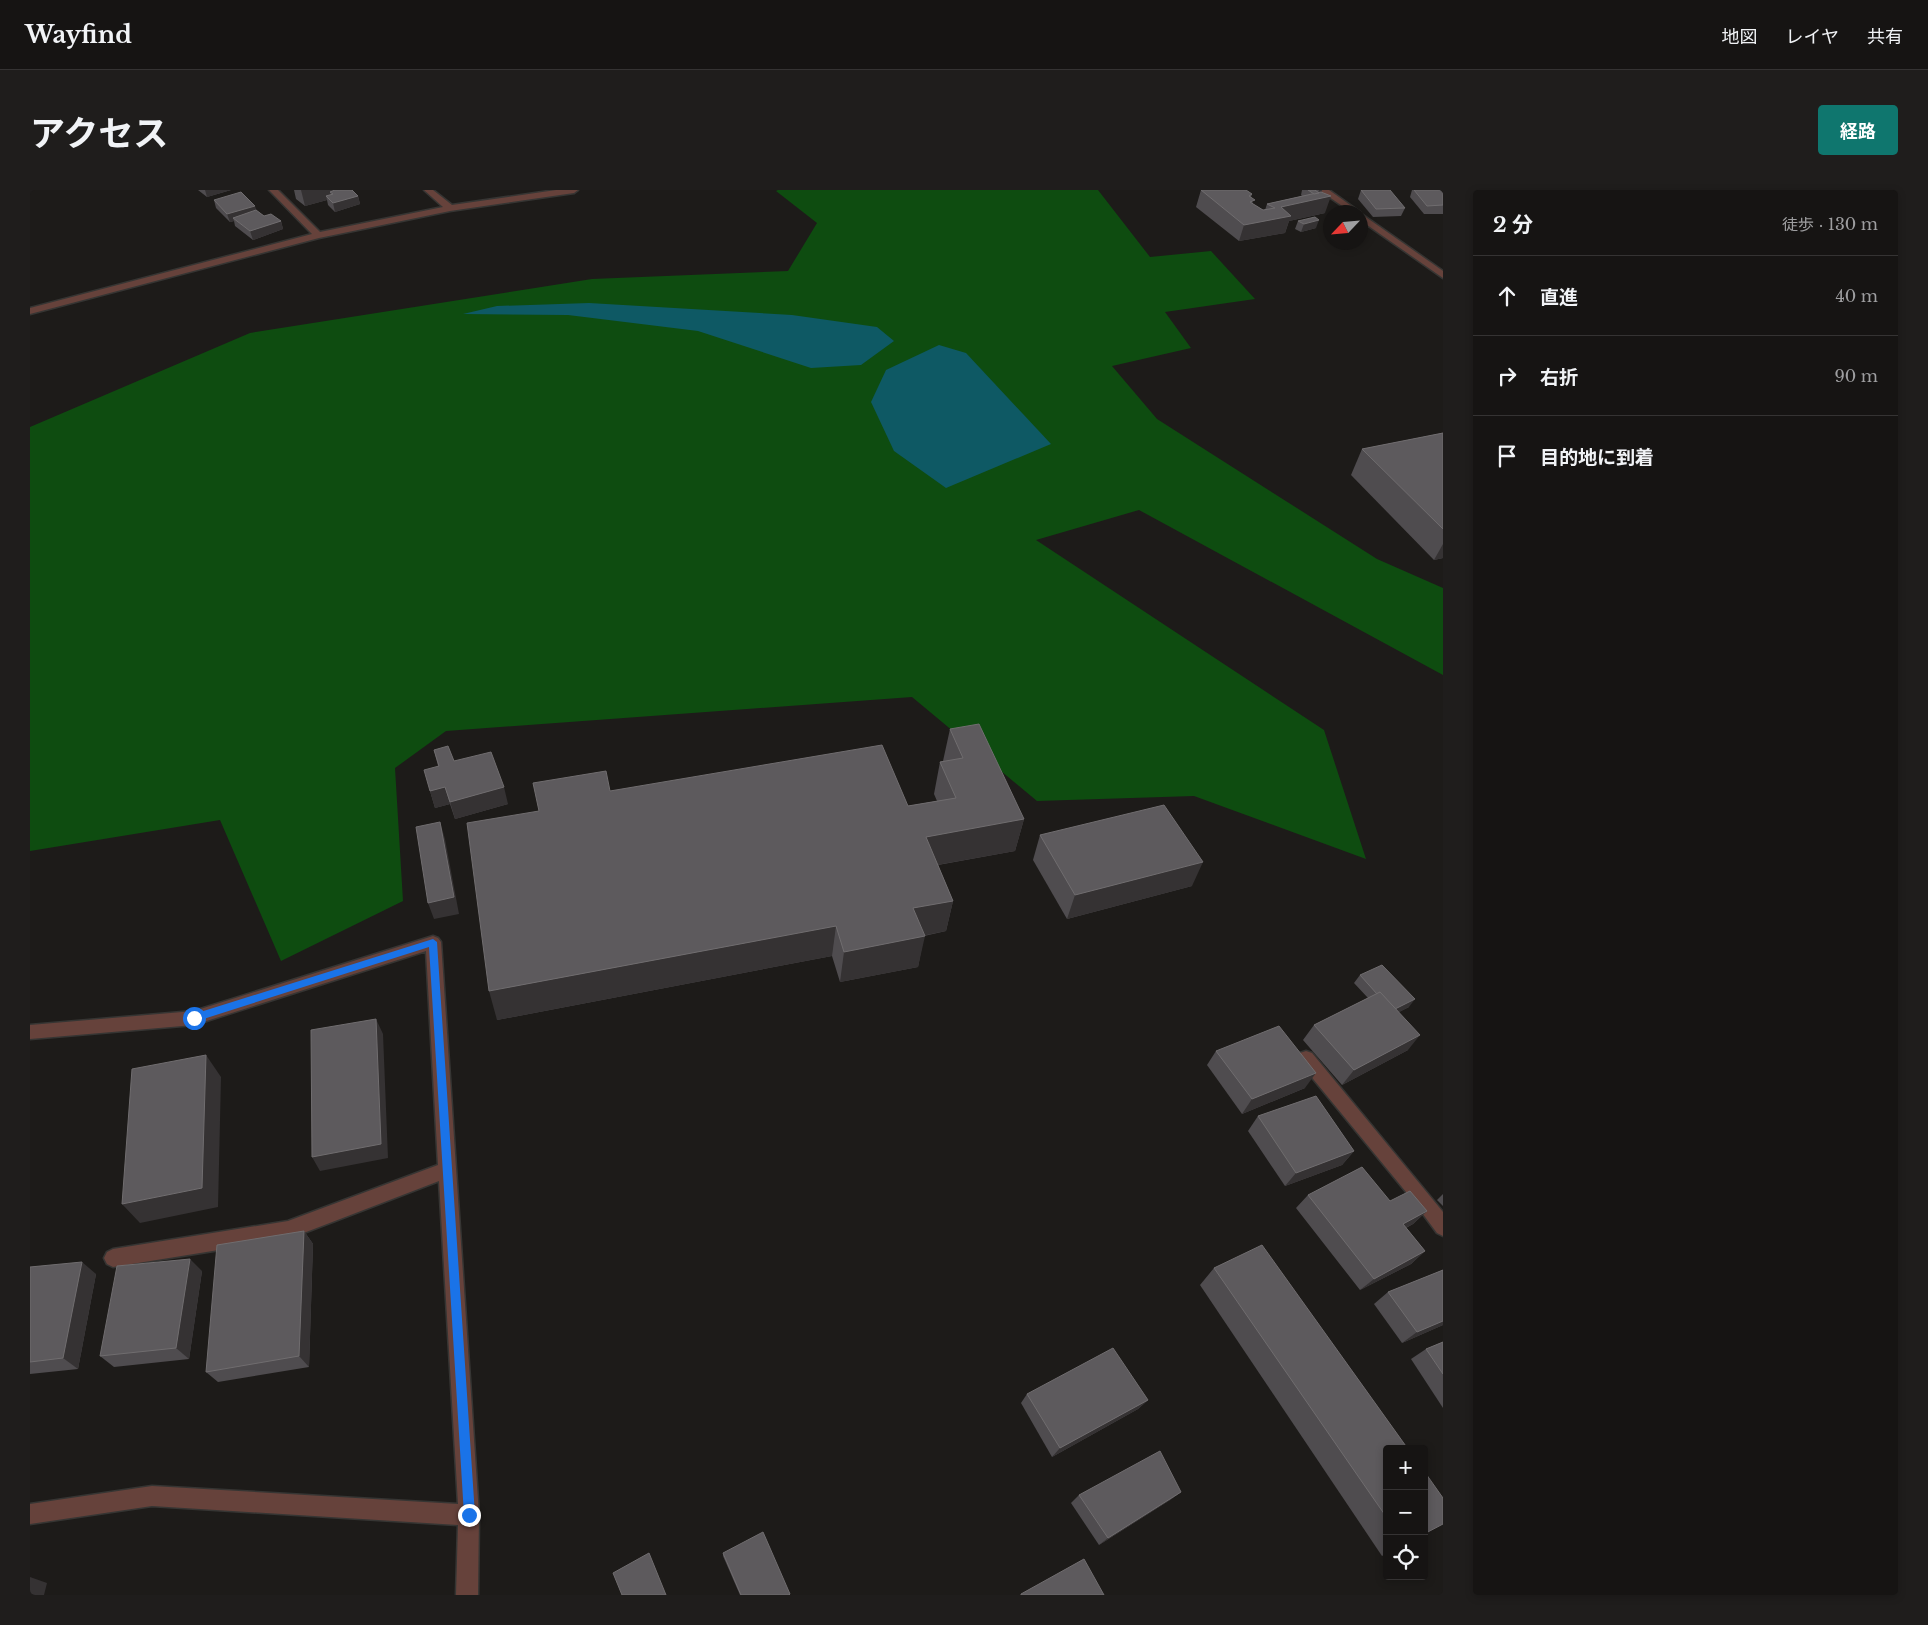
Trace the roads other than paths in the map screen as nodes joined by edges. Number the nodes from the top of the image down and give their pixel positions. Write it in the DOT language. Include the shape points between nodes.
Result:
graph roads {
  1 [pos="273,190"];
  2 [pos="428,190"];
  3 [pos="574,190"];
  4 [pos="1323,190"];
  5 [pos="1346,205"];
  6 [pos="450,208"];
  7 [pos="1368,222"];
  8 [pos="318,235"];
  9 [pos="1443,275"];
  10 [pos="30,311"];
  11 [pos="30,1032"];
  12 [pos="1306,1058"];
  13 [pos="448,1169"];
  14 [pos="1443,1227"];
  15 [pos="113,1258"];
  16 [pos="30,1514"];
  17 [pos="469,1515"];
  18 [pos="467,1595"];
  1 -- 8 [label="street"];
  2 -- 6 [label="street"];
  3 -- 6 [label="street"];
  4 -- 5 [label="street"];
  6 -- 8 [label="street"];
  7 -- 9 [label="street"];
  8 -- 10 [label="street"];
  11 -- 13 [label="street" via="194,1018 433,942"];
  12 -- 14 [label="street"];
  13 -- 15 [label="street" via="288,1230"];
  13 -- 17 [label="street"];
  16 -- 17 [label="street" via="152,1496"];
  17 -- 18 [label="street"];
}
